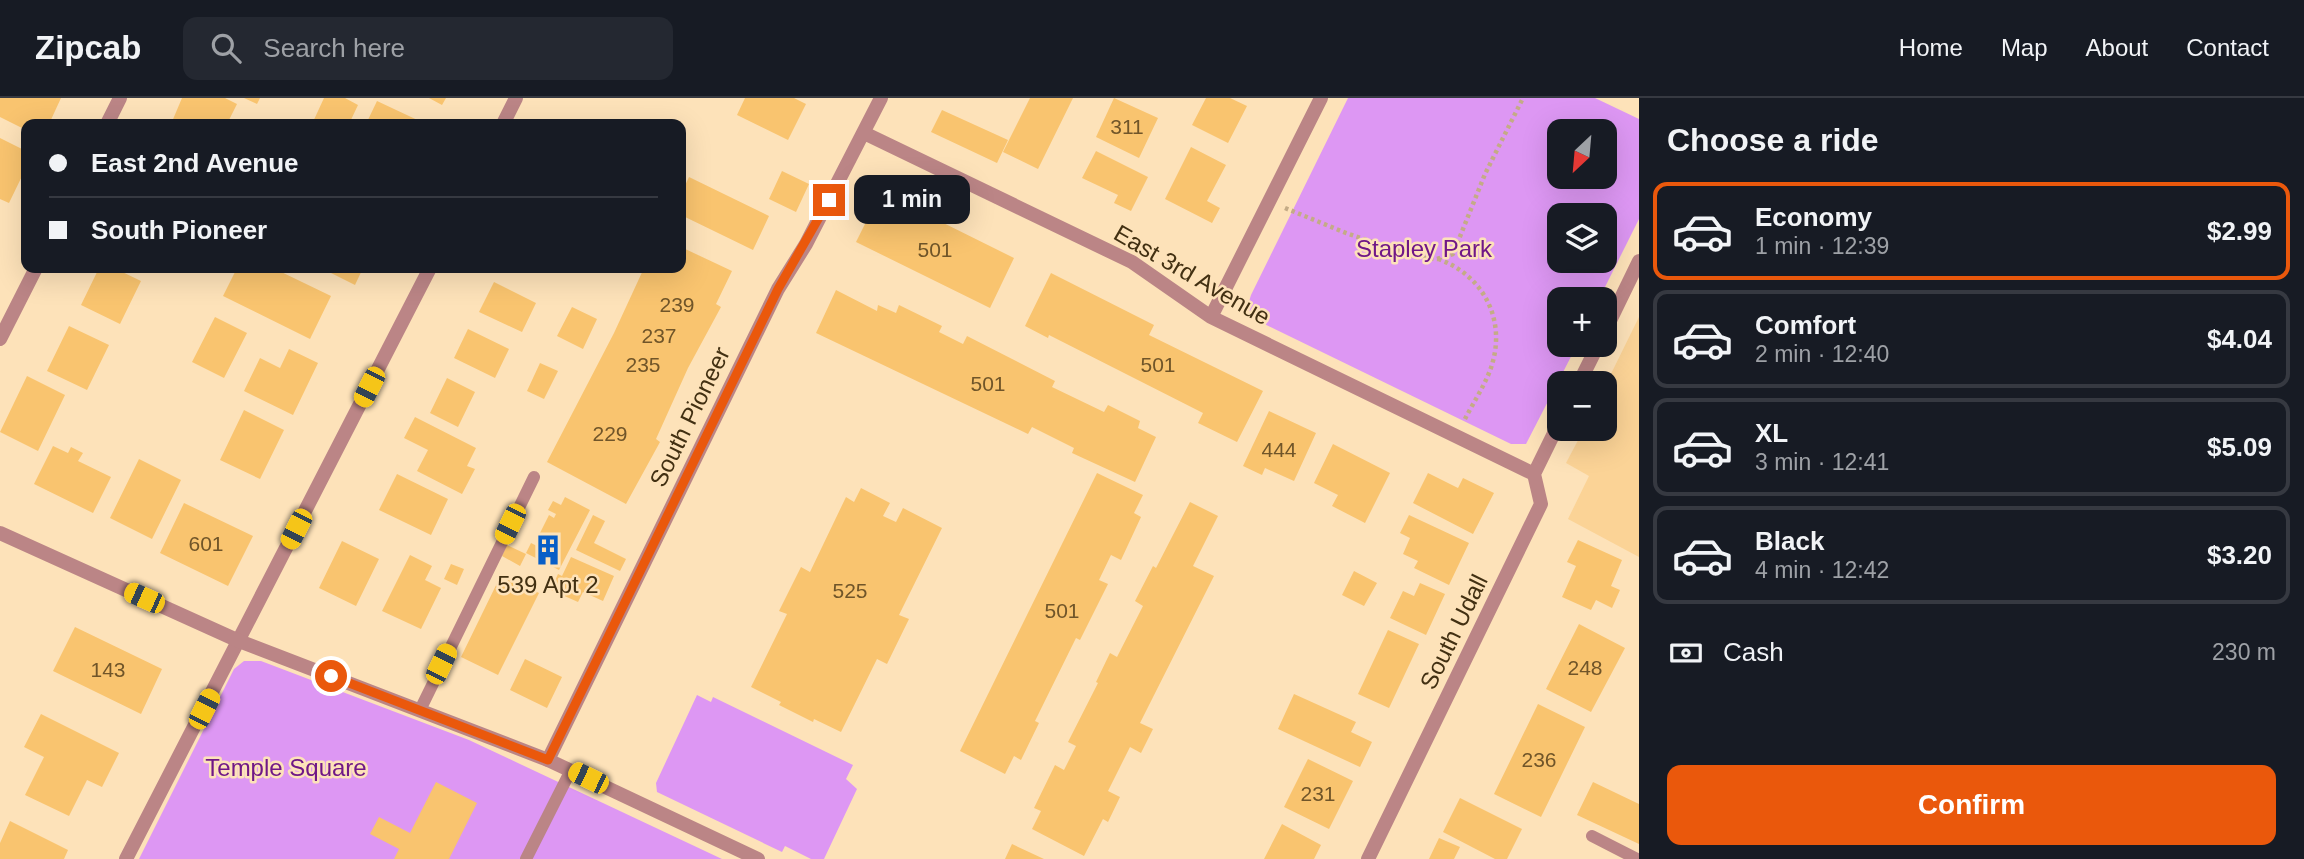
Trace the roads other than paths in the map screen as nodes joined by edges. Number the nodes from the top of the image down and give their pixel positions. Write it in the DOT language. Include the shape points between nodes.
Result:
graph roads {
  1 [pos="120,98"];
  2 [pos="516,98"];
  3 [pos="881,98"];
  4 [pos="1321,98"];
  5 [pos="110,119"];
  6 [pos="506,119"];
  7 [pos="864,132"];
  8 [pos="1639,261"];
  9 [pos="33,273"];
  10 [pos="427,273"];
  11 [pos="1617,306"];
  12 [pos="1211,317"];
  13 [pos="0,339"];
  14 [pos="1550,441"];
  15 [pos="1534,474"];
  16 [pos="534,477"];
  17 [pos="0,533"];
  18 [pos="239,641"];
  19 [pos="420,710"];
  20 [pos="548,760"];
  21 [pos="571,770"];
  22 [pos="1592,836"];
  23 [pos="127,858"];
  24 [pos="526,859"];
  25 [pos="758,859"];
  26 [pos="1368,859"];
  27 [pos="1637,859"];
  1 -- 5 [label="street"];
  2 -- 6 [label="street"];
  3 -- 7 [label="street, South Pioneer"];
  4 -- 12 [label="street"];
  7 -- 12 [label="street, East 3rd Avenue" via="1132,262"];
  7 -- 20 [label="street, South Pioneer" via="778,289"];
  8 -- 11 [label="street"];
  9 -- 13 [label="street"];
  10 -- 18 [label="street"];
  12 -- 15 [label="street, East 3rd Avenue"];
  14 -- 15 [label="street"];
  15 -- 26 [label="street, South Udall" via="1541,504"];
  16 -- 19 [label="lane"];
  17 -- 18 [label="street"];
  18 -- 19 [label="street"];
  18 -- 23 [label="street"];
  19 -- 20 [label="street"];
  20 -- 21 [label="street"];
  21 -- 24 [label="lane"];
  21 -- 25 [label="street"];
  22 -- 27 [label="lane"];
}
